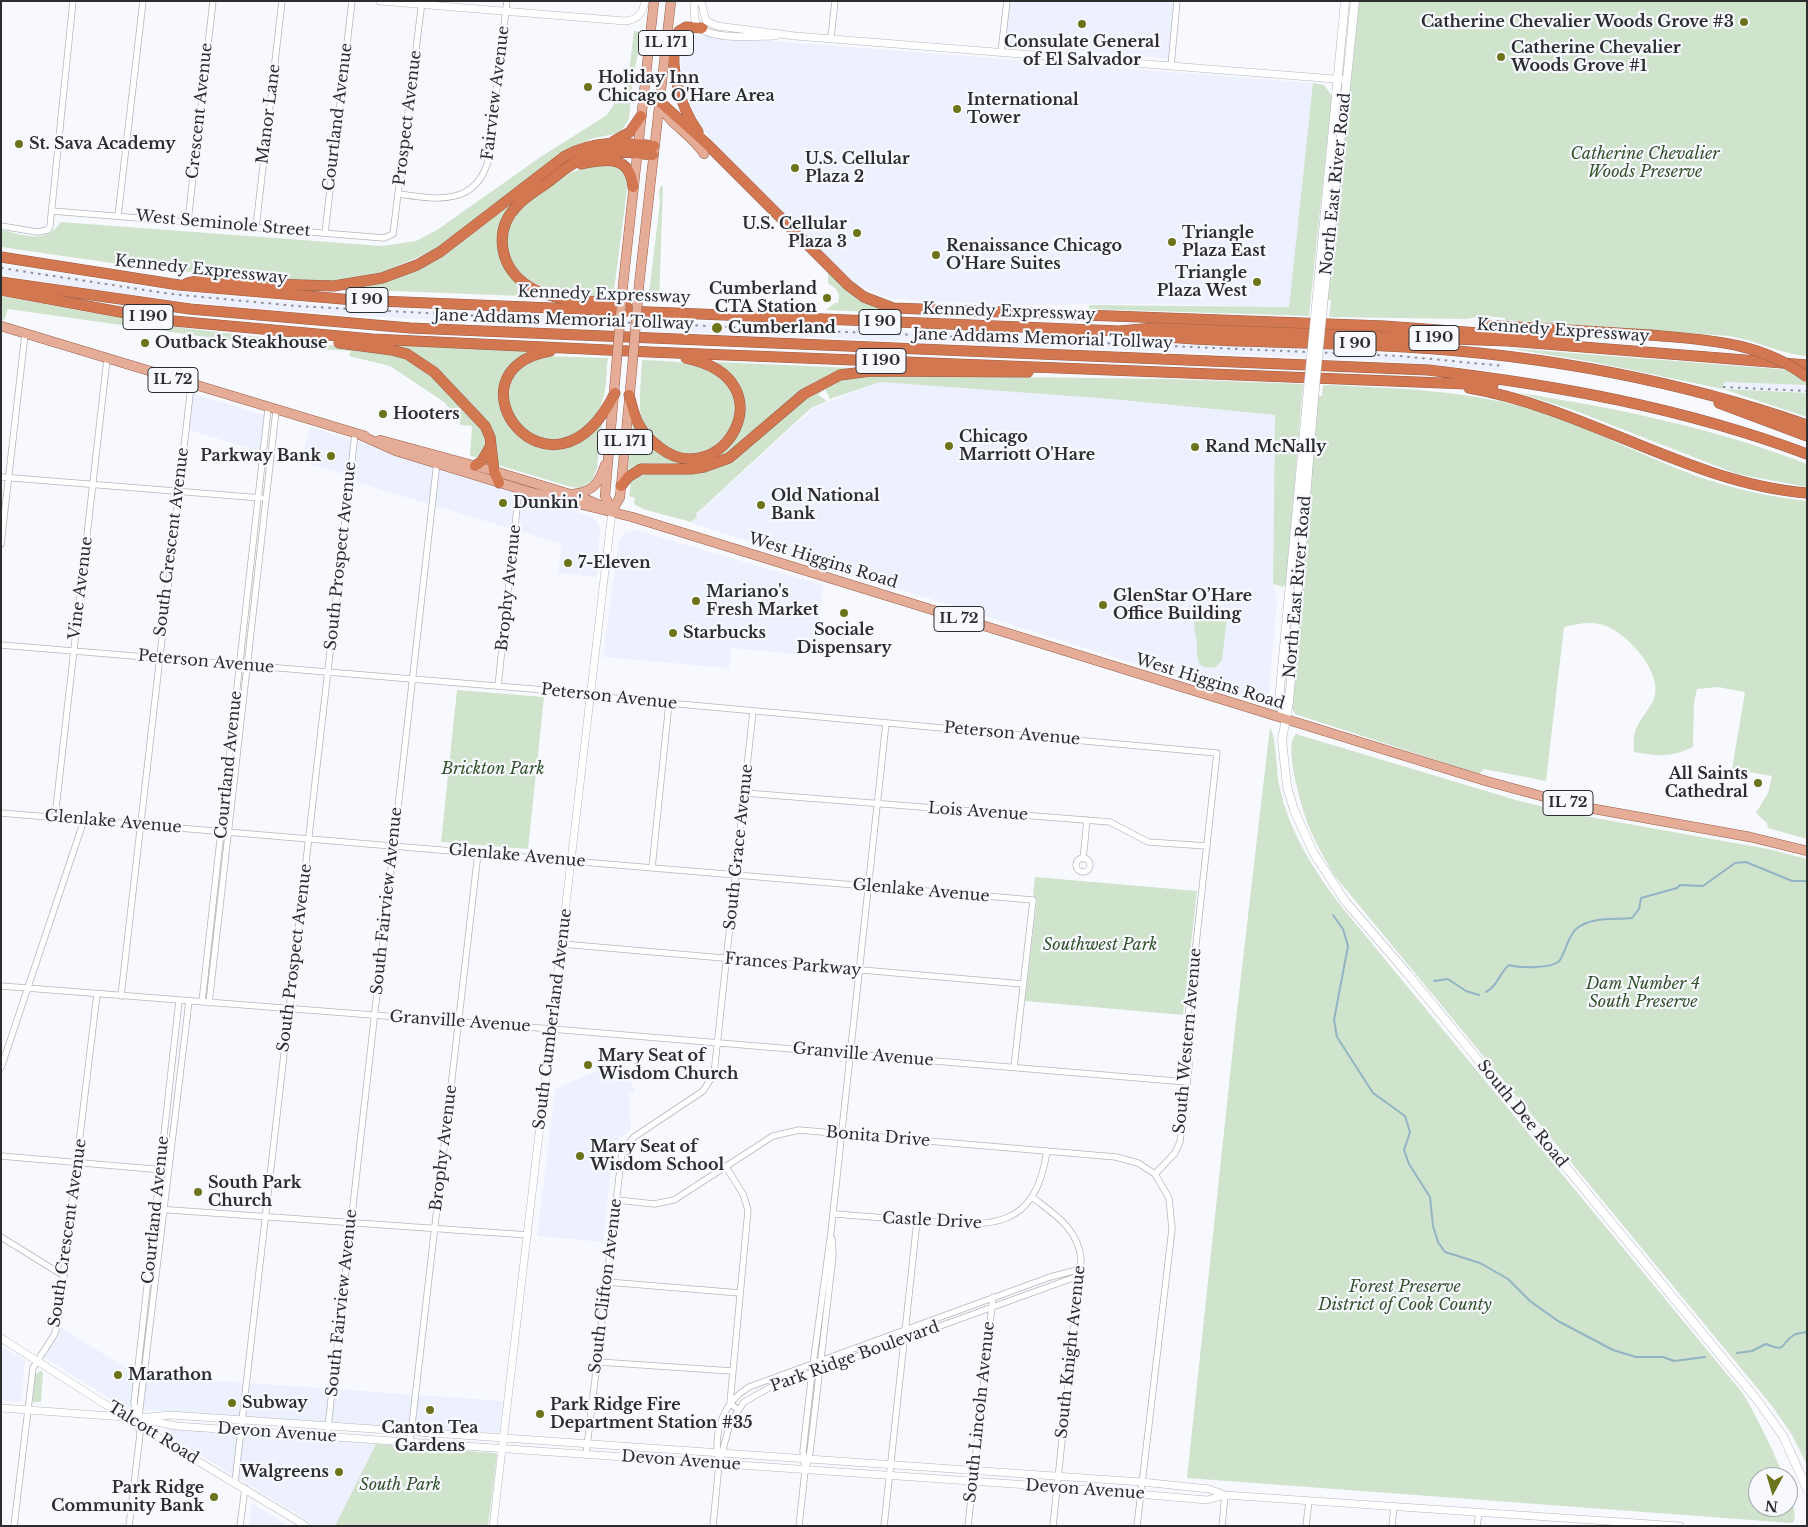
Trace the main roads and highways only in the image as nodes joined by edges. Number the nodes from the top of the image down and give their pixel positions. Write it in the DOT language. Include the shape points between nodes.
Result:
graph roads {
  1 [pos="654,1"];
  2 [pos="670,1"];
  3 [pos="1345,1"];
  4 [pos="1355,1"];
  5 [pos="702,28"];
  6 [pos="659,101"];
  7 [pos="641,116"];
  8 [pos="613,142"];
  9 [pos="706,143"];
  10 [pos="638,149"];
  11 [pos="654,150"];
  12 [pos="704,154"];
  13 [pos="570,166"];
  14 [pos="633,187"];
  15 [pos="1,257"];
  16 [pos="1,282"];
  17 [pos="179,285"];
  18 [pos="1,290"];
  19 [pos="1319,306"];
  20 [pos="642,312"];
  21 [pos="1,326"];
  22 [pos="1384,326"];
  23 [pos="1119,331"];
  24 [pos="297,333"];
  25 [pos="576,349"];
  26 [pos="650,352"];
  27 [pos="1749,361"];
  28 [pos="1807,365"];
  29 [pos="1112,369"];
  30 [pos="1590,369"];
  31 [pos="1807,377"];
  32 [pos="1416,382"];
  33 [pos="615,392"];
  34 [pos="629,395"];
  35 [pos="1630,402"];
  36 [pos="1807,425"];
  37 [pos="1807,436"];
  38 [pos="491,446"];
  39 [pos="610,453"];
  40 [pos="1807,454"];
  41 [pos="437,459"];
  42 [pos="476,466"];
  43 [pos="494,471"];
  44 [pos="499,483"];
  45 [pos="621,486"];
  46 [pos="1807,493"];
  47 [pos="570,494"];
  48 [pos="612,512"];
  49 [pos="1285,721"];
  50 [pos="1807,851"];
  51 [pos="1807,1489"];
  1 -- 7 [label="main road, IL 171"];
  2 -- 6 [label="main road, IL 171"];
  3 -- 19 [label="main road, North East River Road"];
  4 -- 19 [label="main road, North East River Road"];
  5 -- 9 [label="highway" via="686,27 679,31 676,69 686,112"];
  6 -- 9 [label="highway"];
  6 -- 11 [label="main road, IL 171"];
  6 -- 12 [label="main road" via="668,119 690,135"];
  7 -- 8 [label="highway" via="629,132"];
  7 -- 10 [label="main road, IL 171"];
  8 -- 10 [label="highway"];
  8 -- 17 [label="highway" via="587,146 566,156 440,252 418,265 382,278 334,286 204,279"];
  9 -- 22 [label="highway" via="848,285 864,297 892,308"];
  10 -- 11 [label="highway"];
  10 -- 13 [label="highway" via="587,156"];
  10 -- 14 [label="main road, IL 171"];
  11 -- 34 [label="main road, IL 171, bridge"];
  13 -- 14 [label="highway" via="606,161 620,163 632,174"];
  13 -- 20 [label="highway" via="511,214 502,240 506,261 525,284 538,290 571,299 611,302"];
  14 -- 33 [label="main road, IL 171, bridge"];
  15 -- 17 [label="highway, Kennedy Expressway / I 90"];
  16 -- 35 [label="highway, Jane Addams Memorial Tollway / I 90" via="166,307 410,328 1428,370 1544,385"];
  17 -- 20 [label="highway, Kennedy Expressway / I 90" via="354,300"];
  18 -- 24 [label="highway, I 190" via="163,320"];
  19 -- 49 [label="main road, North East River Road, bridge"];
  20 -- 23 [label="highway, Kennedy Expressway / I 90"];
  21 -- 41 [label="main road, West Higgins Road / IL 72"];
  22 -- 27 [label="highway" via="1534,336"];
  22 -- 31 [label="highway, bridge" via="1506,326 1650,335 1743,346 1775,357"];
  23 -- 27 [label="highway, Kennedy Expressway / I 190" via="1154,328 1259,330 1508,341"];
  23 -- 30 [label="highway, Jane Addams Memorial Tollway / I 90" via="1154,336 1406,347"];
  24 -- 25 [label="highway, I 190"];
  24 -- 38 [label="highway" via="326,341 392,350 419,360 478,418 488,431"];
  25 -- 26 [label="highway, I 190"];
  25 -- 33 [label="highway" via="531,356 510,372 504,386 504,403 508,417 517,428 528,437 544,443 562,444 578,439 599,419"];
  26 -- 29 [label="highway, I 190"];
  26 -- 34 [label="highway" via="697,360 722,372 739,397 736,430 725,445 712,453 692,458 676,456 662,450 643,431"];
  27 -- 28 [label="highway, Kennedy Expressway / I 190"];
  29 -- 32 [label="highway, I 190"];
  29 -- 45 [label="highway" via="849,373 828,379 804,394 728,458 691,469 641,469"];
  30 -- 36 [label="highway, Jane Addams Memorial Tollway / I 90" via="1714,395"];
  30 -- 37 [label="highway, Jane Addams Memorial Tollway / I 90" via="1722,404"];
  32 -- 35 [label="highway" via="1486,384 1606,402"];
  32 -- 46 [label="highway, I 190" via="1516,398 1727,477"];
  33 -- 39 [label="main road, IL 171"];
  34 -- 45 [label="main road, IL 171"];
  35 -- 40 [label="highway, Jane Addams Memorial Tollway / I 90" via="1698,419"];
  38 -- 42 [label="highway"];
  38 -- 43 [label="highway"];
  39 -- 47 [label="main road" via="599,482 584,493"];
  39 -- 48 [label="main road, IL 171" via="605,496"];
  41 -- 42 [label="main road, West Higgins Road / IL 72"];
  41 -- 44 [label="main road, West Higgins Road"];
  42 -- 43 [label="main road, West Higgins Road / IL 72"];
  43 -- 44 [label="highway"];
  43 -- 47 [label="main road, West Higgins Road / IL 72"];
  44 -- 48 [label="main road, West Higgins Road"];
  45 -- 48 [label="main road, IL 171" via="620,498"];
  47 -- 48 [label="main road, West Higgins Road / IL 72"];
  48 -- 49 [label="main road, West Higgins Road / IL 72"];
  49 -- 50 [label="main road, West Higgins Road / IL 72" via="1569,804 1750,837"];
  49 -- 51 [label="main road, South Dee Road" via="1282,740 1284,766 1294,810 1313,852 1345,901 1720,1354 1783,1436"];
}
